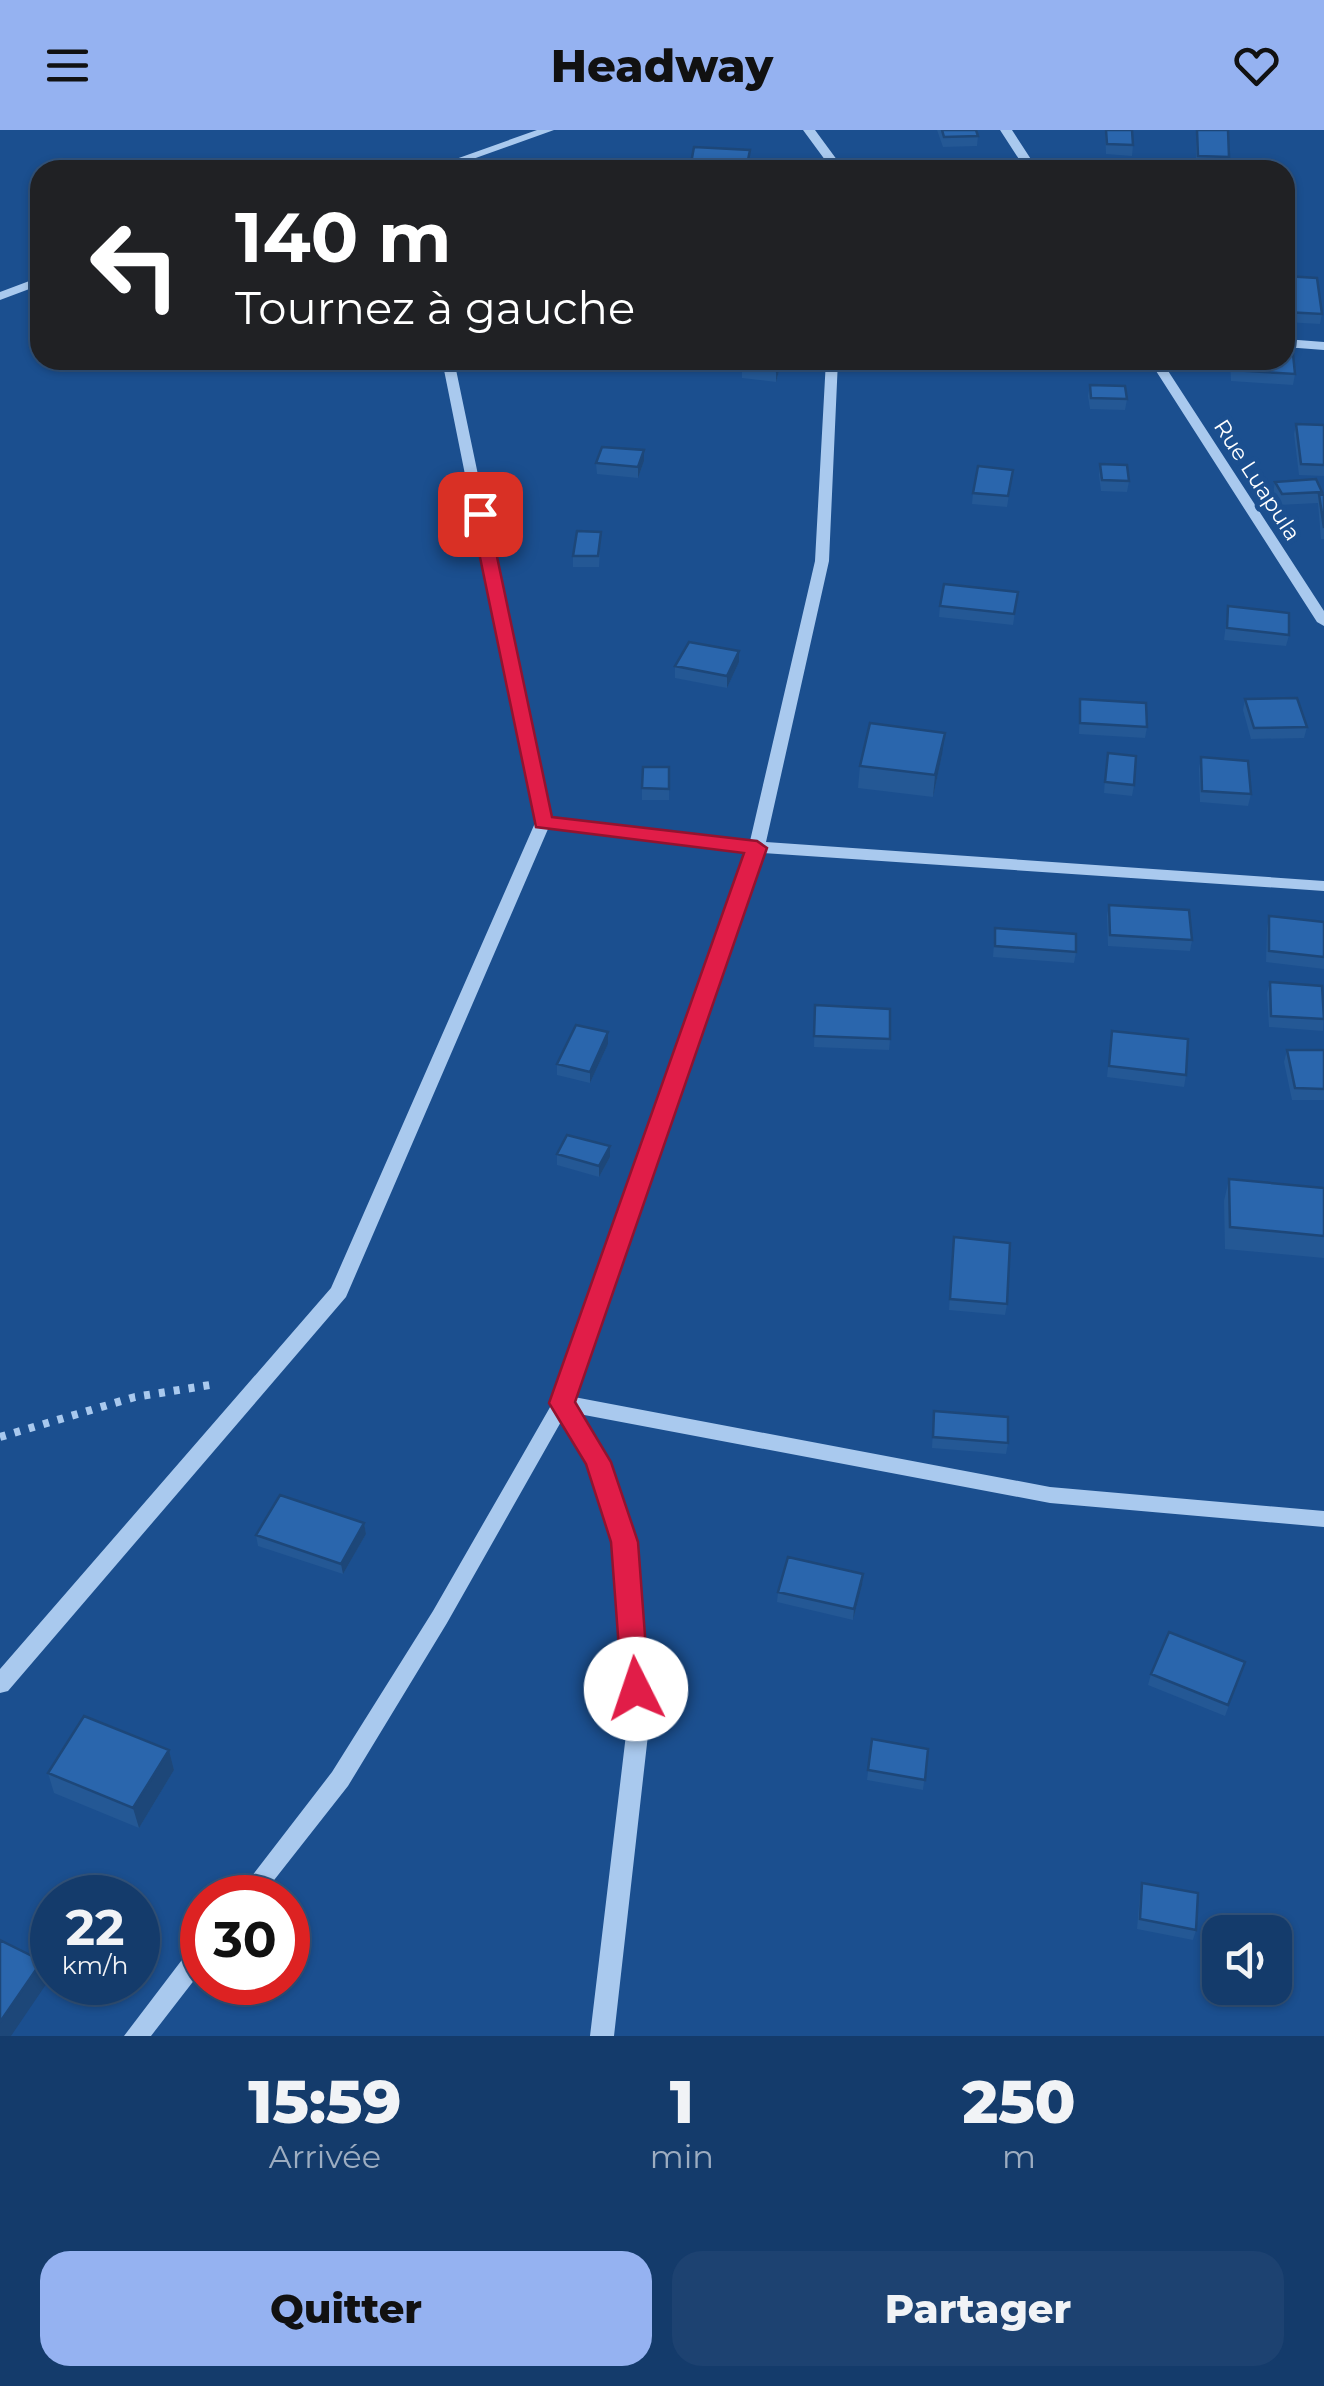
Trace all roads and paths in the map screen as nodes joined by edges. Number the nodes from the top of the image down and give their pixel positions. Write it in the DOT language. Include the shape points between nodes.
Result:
graph roads {
  1 [pos="548,130"];
  2 [pos="809,130"];
  3 [pos="1006,130"];
  4 [pos="460,160"];
  5 [pos="831,160"];
  6 [pos="1026,160"];
  7 [pos="30,285"];
  8 [pos="0,296"];
  9 [pos="1295,344"];
  10 [pos="1324,346"];
  11 [pos="450,370"];
  12 [pos="832,370"];
  13 [pos="1161,370"];
  14 [pos="1324,622"];
  15 [pos="543,822"];
  16 [pos="757,848"];
  17 [pos="1324,886"];
  18 [pos="265,1376"];
  19 [pos="562,1403"];
  20 [pos="0,1438"];
  21 [pos="1324,1520"];
  22 [pos="0,1684"];
  23 [pos="264,1875"];
  24 [pos="180,1980"];
  25 [pos="136,2036"];
  26 [pos="602,2036"];
  1 -- 4 [label="street"];
  2 -- 5 [label="street"];
  3 -- 6 [label="street"];
  7 -- 8 [label="street"];
  9 -- 10 [label="street"];
  11 -- 15 [label="street"];
  12 -- 16 [label="street" via="822,561"];
  13 -- 14 [label="street, Rue Luapula"];
  15 -- 16 [label="street"];
  15 -- 18 [label="street" via="339,1292"];
  16 -- 17 [label="street"];
  16 -- 19 [label="street"];
  18 -- 20 [label="path" via="135,1397"];
  18 -- 22 [label="street"];
  19 -- 21 [label="street" via="1050,1495"];
  19 -- 23 [label="street" via="340,1778"];
  19 -- 26 [label="street" via="598,1462 624,1542 638,1726"];
  24 -- 25 [label="street"];
}
